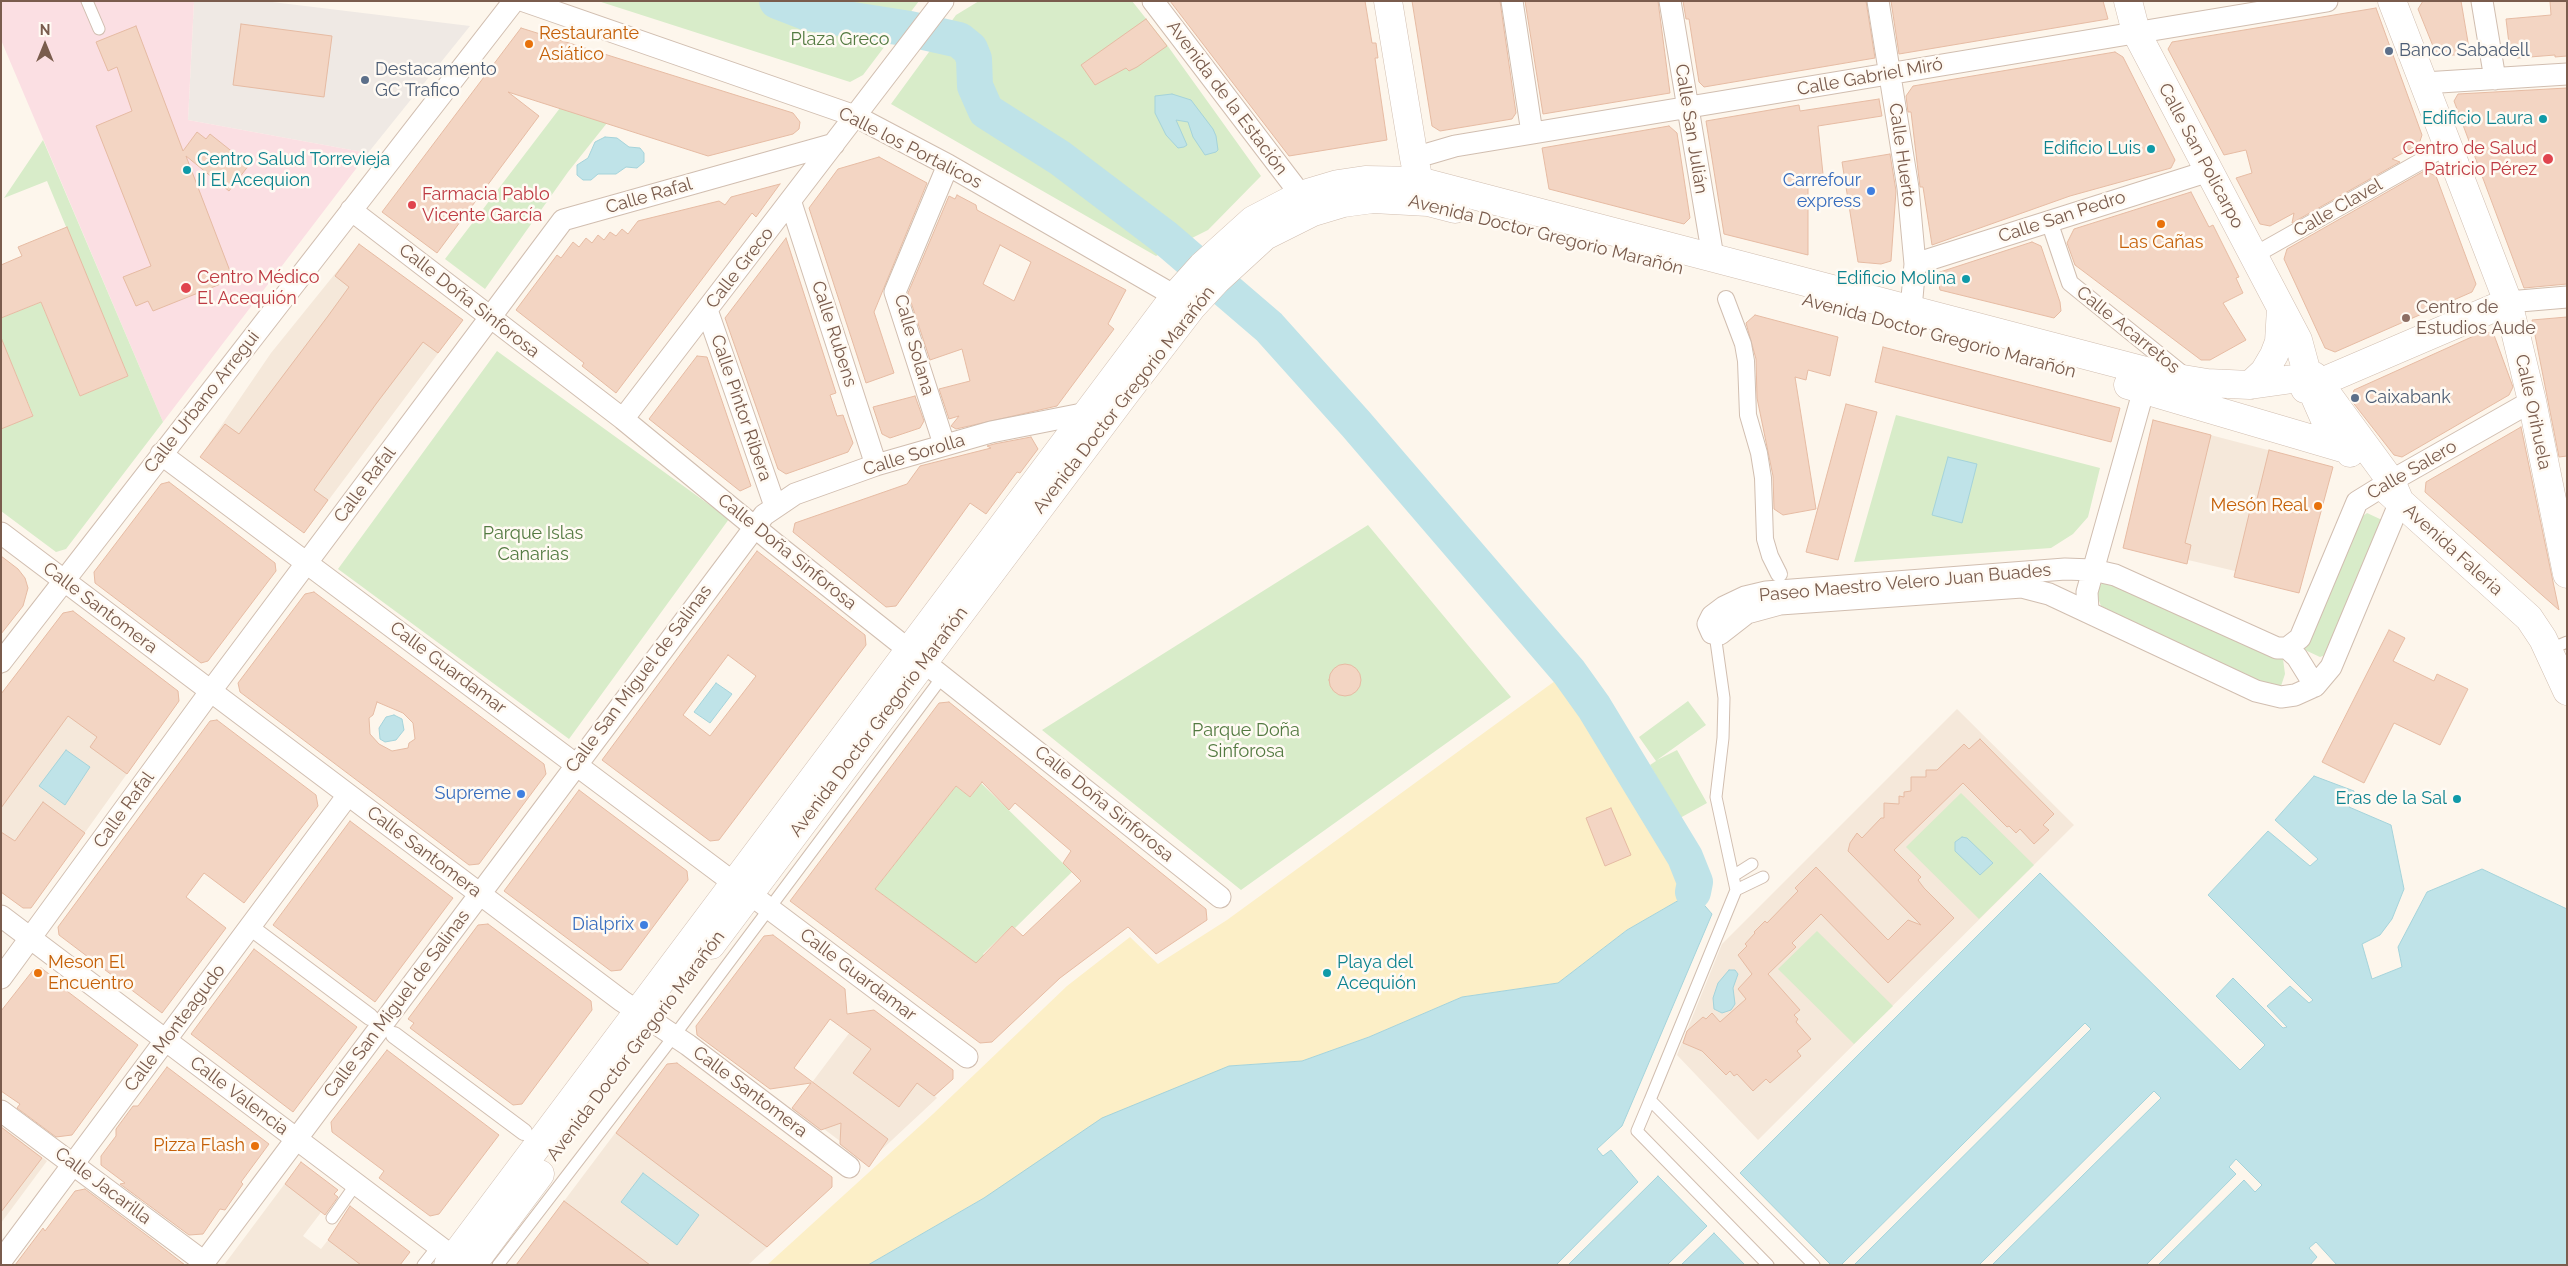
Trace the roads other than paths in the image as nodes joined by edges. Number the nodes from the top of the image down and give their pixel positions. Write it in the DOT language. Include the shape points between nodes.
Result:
graph roads {
  1 [pos="87,1"];
  2 [pos="514,1"];
  3 [pos="524,1"];
  4 [pos="943,1"];
  5 [pos="1153,1"];
  6 [pos="1388,1"];
  7 [pos="1512,1"];
  8 [pos="1670,1"];
  9 [pos="1878,1"];
  10 [pos="2128,1"];
  11 [pos="2327,1"];
  12 [pos="2392,1"];
  13 [pos="2482,1"];
  14 [pos="99,29"];
  15 [pos="2136,32"];
  16 [pos="1890,74"];
  17 [pos="2567,74"];
  18 [pos="2495,79"];
  19 [pos="2424,83"];
  20 [pos="1688,108"];
  21 [pos="854,116"];
  22 [pos="1532,134"];
  23 [pos="834,144"];
  24 [pos="2448,146"];
  25 [pos="948,164"];
  26 [pos="2209,171"];
  27 [pos="1420,180"];
  28 [pos="1298,191"];
  29 [pos="791,203"];
  30 [pos="351,210"];
  31 [pos="2048,221"];
  32 [pos="1246,238"];
  33 [pos="2254,256"];
  34 [pos="1713,257"];
  35 [pos="1915,264"];
  36 [pos="2567,297"];
  37 [pos="1726,298"];
  38 [pos="1191,300"];
  39 [pos="2508,302"];
  40 [pos="2281,308"];
  41 [pos="1911,309"];
  42 [pos="707,310"];
  43 [pos="489,318"];
  44 [pos="2191,381"];
  45 [pos="2313,382"];
  46 [pos="2250,385"];
  47 [pos="2144,389"];
  48 [pos="2532,402"];
  49 [pos="1087,413"];
  50 [pos="623,419"];
  51 [pos="944,444"];
  52 [pos="2346,449"];
  53 [pos="161,454"];
  54 [pos="876,465"];
  55 [pos="2391,490"];
  56 [pos="775,506"];
  57 [pos="754,526"];
  58 [pos="1,533"];
  59 [pos="306,563"];
  60 [pos="2093,570"];
  61 [pos="1779,574"];
  62 [pos="2567,574"];
  63 [pos="62,581"];
  64 [pos="2088,611"];
  65 [pos="1715,634"];
  66 [pos="2557,646"];
  67 [pos="2287,648"];
  68 [pos="1,662"];
  69 [pos="926,662"];
  70 [pos="2315,686"];
  71 [pos="2567,691"];
  72 [pos="210,692"];
  73 [pos="576,764"];
  74 [pos="348,795"];
  75 [pos="1752,864"];
  76 [pos="1733,876"];
  77 [pos="1763,877"];
  78 [pos="1736,890"];
  79 [pos="479,893"];
  80 [pos="751,895"];
  81 [pos="1220,897"];
  82 [pos="1,916"];
  83 [pos="250,927"];
  84 [pos="30,938"];
  85 [pos="1,978"];
  86 [pos="370,1017"];
  87 [pos="655,1023"];
  88 [pos="394,1035"];
  89 [pos="166,1040"];
  90 [pos="967,1057"];
  91 [pos="1650,1100"];
  92 [pos="1,1111"];
  93 [pos="531,1137"];
  94 [pos="296,1139"];
  95 [pos="73,1164"];
  96 [pos="849,1167"];
  97 [pos="356,1184"];
  98 [pos="332,1218"];
  99 [pos="453,1258"];
  100 [pos="1,1261"];
  101 [pos="203,1263"];
  102 [pos="423,1265"];
  103 [pos="498,1265"];
  104 [pos="1768,1265"];
  105 [pos="1814,1265"];
  1 -- 14 [label="lane"];
  2 -- 30 [label="street, Calle Urbano Arregui"];
  3 -- 21 [label="street, Calle los Portalicos"];
  4 -- 21 [label="street"];
  5 -- 28 [label="street, Avenida de la Estación"];
  6 -- 27 [label="street"];
  7 -- 22 [label="street"];
  8 -- 20 [label="street, Calle San Julián"];
  9 -- 16 [label="street, Calle Huerto"];
  10 -- 15 [label="street, Calle San Policarpo"];
  11 -- 15 [label="street, Calle Gabriel Miró"];
  12 -- 19 [label="street, Calle Orihuela"];
  13 -- 18 [label="street"];
  15 -- 16 [label="street, Calle Gabriel Miró"];
  15 -- 26 [label="street, Calle San Policarpo"];
  16 -- 20 [label="street, Calle Gabriel Miró"];
  16 -- 35 [label="street, Calle Huerto" via="1908,188"];
  17 -- 18 [label="street"];
  18 -- 19 [label="street"];
  19 -- 24 [label="street, Calle Orihuela"];
  20 -- 22 [label="street, Calle Gabriel Miró"];
  20 -- 34 [label="street, Calle San Julián"];
  21 -- 23 [label="street, Calle Greco"];
  21 -- 25 [label="street, Calle los Portalicos"];
  22 -- 27 [label="street, Calle Gabriel Miró" via="1455,146"];
  23 -- 29 [label="street, Calle Greco"];
  23 -- 43 [label="street, Calle Rafal" via="562,220"];
  24 -- 33 [label="street, Calle Clavel"];
  24 -- 39 [label="street, Calle Orihuela"];
  25 -- 38 [label="street, Calle los Portalicos"];
  25 -- 51 [label="street, Calle Solana" via="895,292"];
  26 -- 31 [label="street, Calle San Pedro"];
  26 -- 33 [label="street, Calle San Policarpo"];
  27 -- 28 [label="street, Avenida Doctor Gregorio Marañón" via="1365,180"];
  27 -- 32 [label="street, Avenida Doctor Gregorio Marañón" via="1373,199 1343,203"];
  27 -- 34 [label="street, Avenida Doctor Gregorio Marañón"];
  27 -- 47 [label="street, Avenida Doctor Gregorio Marañón"];
  28 -- 32 [label="street, Avenida Doctor Gregorio Marañón" via="1263,214"];
  29 -- 42 [label="street, Calle Greco"];
  29 -- 54 [label="street, Calle Rubens"];
  30 -- 43 [label="street, Calle Doña Sinforosa"];
  30 -- 53 [label="street, Calle Urbano Arregui"];
  31 -- 35 [label="street, Calle San Pedro"];
  31 -- 44 [label="street, Calle Acarretos" via="2070,283"];
  32 -- 38 [label="street, Avenida Doctor Gregorio Marañón"];
  33 -- 40 [label="street, Calle San Policarpo"];
  34 -- 41 [label="street, Avenida Doctor Gregorio Marañón"];
  35 -- 41 [label="street, Calle Huerto"];
  36 -- 39 [label="street"];
  37 -- 61 [label="street" via="1743,344 1748,415 1763,478 1765,539"];
  38 -- 49 [label="street, Avenida Doctor Gregorio Marañón"];
  38 -- 69 [label="street, Avenida Doctor Gregorio Marañón"];
  39 -- 45 [label="street"];
  39 -- 48 [label="street, Calle Orihuela"];
  40 -- 45 [label="street, Calle San Policarpo" via="2303,352"];
  40 -- 46 [label="street" via="2279,342 2274,355 2264,372"];
  41 -- 44 [label="street, Avenida Doctor Gregorio Marañón"];
  42 -- 50 [label="street, Calle Greco"];
  42 -- 56 [label="street, Calle Pintor Ribera"];
  43 -- 50 [label="street, Calle Doña Sinforosa"];
  43 -- 59 [label="street, Calle Rafal"];
  44 -- 46 [label="street, Avenida Doctor Gregorio Marañón"];
  45 -- 46 [label="street, Avenida Doctor Gregorio Marañón"];
  45 -- 47 [label="street" via="2287,394 2234,400"];
  45 -- 52 [label="street" via="2325,420"];
  45 -- 55 [label="street, Avenida Faleria"];
  47 -- 52 [label="street, Avenida Doctor Gregorio Marañón"];
  47 -- 60 [label="street"];
  48 -- 55 [label="street, Calle Salero"];
  48 -- 62 [label="street, Calle Orihuela"];
  49 -- 51 [label="street, Calle Sorolla"];
  49 -- 69 [label="street, Avenida Doctor Gregorio Marañón"];
  50 -- 57 [label="street, Calle Doña Sinforosa"];
  51 -- 54 [label="street, Calle Sorolla"];
  52 -- 55 [label="street, Avenida Doctor Gregorio Marañón"];
  53 -- 59 [label="street, Calle Guardamar"];
  53 -- 63 [label="street, Calle Urbano Arregui"];
  54 -- 56 [label="street, Calle Sorolla" via="795,494"];
  55 -- 66 [label="street, Avenida Faleria"];
  55 -- 67 [label="street, Calle Salero" via="2357,502 2300,638"];
  55 -- 70 [label="street, Calle Salero" via="2331,667"];
  56 -- 57 [label="street, Calle Sorolla"];
  57 -- 69 [label="street, Calle Doña Sinforosa"];
  57 -- 73 [label="street, Calle San Miguel de Salinas"];
  58 -- 63 [label="street, Calle Santomera"];
  59 -- 72 [label="street, Calle Rafal"];
  59 -- 73 [label="street, Calle Guardamar"];
  60 -- 64 [label="street" via="2087,592"];
  60 -- 65 [label="street, Paseo Maestro Velero Juan Buades" via="2065,569 1766,592 1744,597 1717,612 1708,624"];
  60 -- 67 [label="street, Paseo Maestro Velero Juan Buades" via="2115,575 2277,648"];
  63 -- 68 [label="street, Calle Urbano Arregui"];
  63 -- 72 [label="street, Calle Santomera"];
  64 -- 65 [label="street, Paseo Maestro Velero Juan Buades" via="2034,589 2005,587 1780,604 1748,613 1732,622 1723,632"];
  64 -- 70 [label="street, Paseo Maestro Velero Juan Buades" via="2268,696 2295,696"];
  65 -- 76 [label="lane" via="1724,698 1716,797"];
  66 -- 71 [label="street, Avenida Faleria"];
  67 -- 70 [label="street" via="2297,657"];
  69 -- 80 [label="street, Avenida Doctor Gregorio Marañón"];
  69 -- 81 [label="street, Calle Doña Sinforosa"];
  72 -- 74 [label="street, Calle Santomera"];
  72 -- 84 [label="street, Calle Rafal"];
  73 -- 79 [label="street, Calle San Miguel de Salinas"];
  73 -- 80 [label="street, Calle Guardamar"];
  74 -- 79 [label="street, Calle Santomera"];
  74 -- 83 [label="street, Calle Monteagudo"];
  75 -- 76 [label="lane"];
  76 -- 78 [label="lane"];
  77 -- 78 [label="lane"];
  78 -- 91 [label="lane"];
  79 -- 87 [label="street, Calle Santomera"];
  79 -- 94 [label="street, Calle San Miguel de Salinas"];
  80 -- 87 [label="street, Avenida Doctor Gregorio Marañón"];
  80 -- 90 [label="street, Calle Guardamar"];
  82 -- 84 [label="street, Calle Valencia"];
  83 -- 86 [label="street"];
  83 -- 89 [label="street, Calle Monteagudo"];
  84 -- 85 [label="street, Calle Rafal"];
  84 -- 89 [label="street, Calle Valencia"];
  87 -- 93 [label="street, Avenida Doctor Gregorio Marañón"];
  87 -- 96 [label="street, Calle Santomera"];
  87 -- 99 [label="street, Avenida Doctor Gregorio Marañón"];
  87 -- 103 [label="lane"];
  88 -- 93 [label="street"];
  89 -- 94 [label="street, Calle Valencia"];
  89 -- 95 [label="street, Calle Monteagudo"];
  91 -- 104 [label="lane" via="1637,1130"];
  91 -- 105 [label="lane"];
  92 -- 95 [label="street, Calle Jacarilla"];
  93 -- 99 [label="street, Avenida Doctor Gregorio Marañón"];
  94 -- 97 [label="street, Calle Valencia"];
  94 -- 101 [label="street, Calle San Miguel de Salinas"];
  95 -- 100 [label="street, Calle Monteagudo"];
  95 -- 101 [label="street, Calle Jacarilla"];
  97 -- 98 [label="lane"];
  97 -- 99 [label="street, Calle Valencia"];
  99 -- 102 [label="lane"];
}
